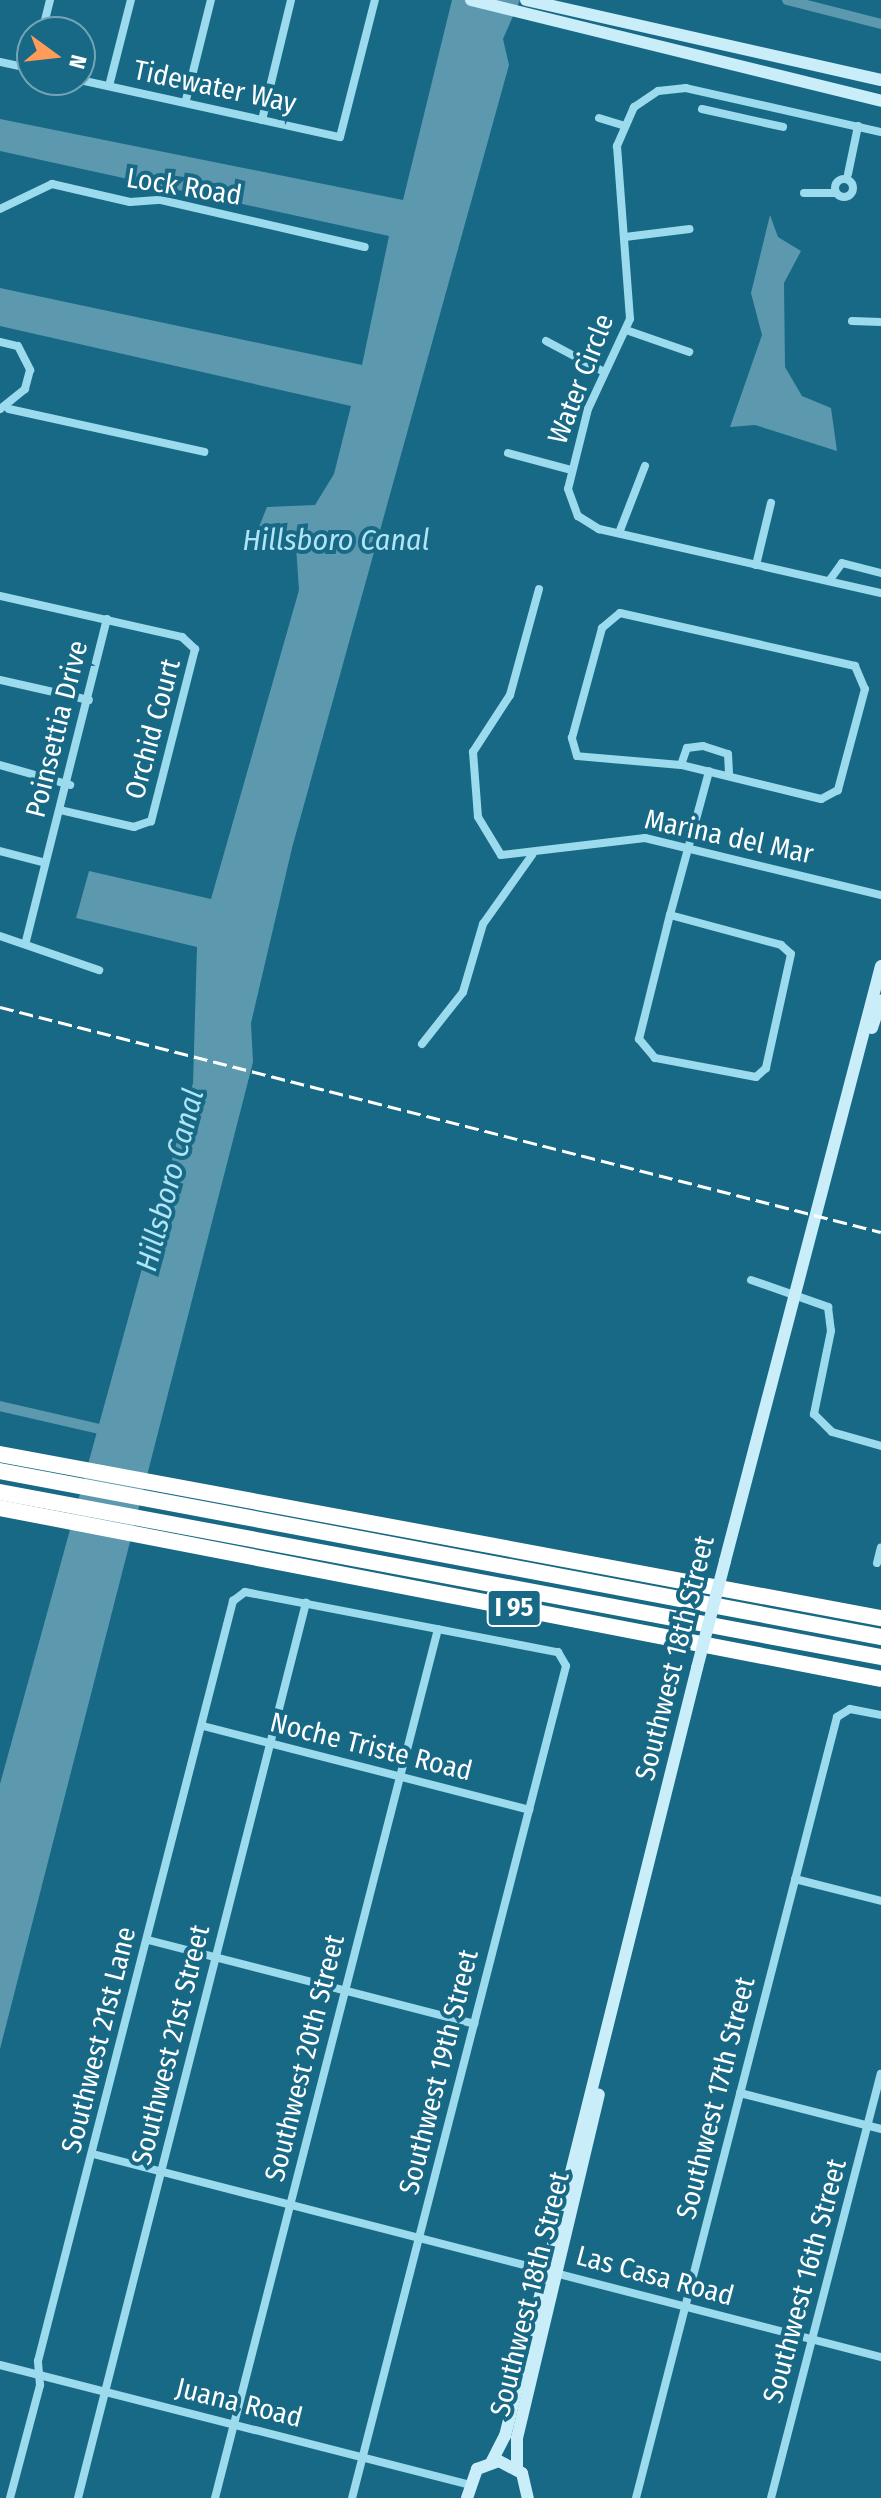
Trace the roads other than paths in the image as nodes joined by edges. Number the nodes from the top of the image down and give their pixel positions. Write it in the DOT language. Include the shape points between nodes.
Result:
graph roads {
  1 [pos="131,0"];
  2 [pos="211,0"];
  3 [pos="291,0"];
  4 [pos="375,0"];
  5 [pos="471,0"];
  6 [pos="531,2"];
  7 [pos="881,80"];
  8 [pos="96,83"];
  9 [pos="109,86"];
  10 [pos="723,96"];
  11 [pos="186,100"];
  12 [pos="881,101"];
  13 [pos="702,109"];
  14 [pos="719,112"];
  15 [pos="599,118"];
  16 [pos="262,120"];
  17 [pos="622,125"];
  18 [pos="858,126"];
  19 [pos="783,127"];
  20 [pos="881,132"];
  21 [pos="848,174"];
  22 [pos="804,193"];
  23 [pos="836,193"];
  24 [pos="0,209"];
  25 [pos="690,229"];
  26 [pos="625,237"];
  27 [pos="365,247"];
  28 [pos="852,321"];
  29 [pos="881,322"];
  30 [pos="626,330"];
  31 [pos="546,341"];
  32 [pos="0,342"];
  33 [pos="689,352"];
  34 [pos="604,372"];
  35 [pos="4,409"];
  36 [pos="204,452"];
  37 [pos="508,453"];
  38 [pos="645,466"];
  39 [pos="571,470"];
  40 [pos="771,503"];
  41 [pos="619,533"];
  42 [pos="756,565"];
  43 [pos="881,573"];
  44 [pos="829,581"];
  45 [pos="539,589"];
  46 [pos="881,593"];
  47 [pos="0,596"];
  48 [pos="107,619"];
  49 [pos="0,680"];
  50 [pos="89,700"];
  51 [pos="0,765"];
  52 [pos="681,765"];
  53 [pos="709,771"];
  54 [pos="729,776"];
  55 [pos="70,785"];
  56 [pos="64,811"];
  57 [pos="690,846"];
  58 [pos="0,851"];
  59 [pos="532,855"];
  60 [pos="42,862"];
  61 [pos="881,895"];
  62 [pos="670,915"];
  63 [pos="0,936"];
  64 [pos="26,941"];
  65 [pos="881,966"];
  66 [pos="99,970"];
  67 [pos="881,1000"];
  68 [pos="422,1044"];
  69 [pos="751,1280"];
  70 [pos="794,1292"];
  71 [pos="881,1446"];
  72 [pos="0,1454"];
  73 [pos="0,1471"];
  74 [pos="0,1492"];
  75 [pos="157,1493"];
  76 [pos="0,1508"];
  77 [pos="61,1512"];
  78 [pos="148,1529"];
  79 [pos="881,1547"];
  80 [pos="877,1563"];
  81 [pos="306,1603"];
  82 [pos="881,1618"];
  83 [pos="438,1629"];
  84 [pos="881,1637"];
  85 [pos="881,1657"];
  86 [pos="881,1679"];
  87 [pos="881,1715"];
  88 [pos="203,1726"];
  89 [pos="271,1744"];
  90 [pos="400,1777"];
  91 [pos="529,1810"];
  92 [pos="795,1879"];
  93 [pos="881,1901"];
  94 [pos="148,1940"];
  95 [pos="216,1958"];
  96 [pos="345,1991"];
  97 [pos="474,2024"];
  98 [pos="881,2074"];
  99 [pos="740,2093"];
  100 [pos="868,2126"];
  101 [pos="881,2129"];
  102 [pos="93,2154"];
  103 [pos="161,2171"];
  104 [pos="290,2205"];
  105 [pos="419,2238"];
  106 [pos="553,2272"];
  107 [pos="685,2307"];
  108 [pos="812,2339"];
  109 [pos="881,2357"];
  110 [pos="0,2365"];
  111 [pos="36,2374"];
  112 [pos="105,2391"];
  113 [pos="515,2423"];
  114 [pos="234,2425"];
  115 [pos="363,2458"];
  116 [pos="492,2461"];
  117 [pos="517,2468"];
  118 [pos="467,2491"];
  119 [pos="10,2498"];
  120 [pos="78,2498"];
  121 [pos="215,2498"];
  122 [pos="352,2498"];
  123 [pos="528,2498"];
  124 [pos="636,2498"];
  125 [pos="771,2498"];
  1 -- 9 [label="street"];
  2 -- 11 [label="street"];
  3 -- 16 [label="street"];
  4 -- 16 [label="street, Tidewater Way" via="340,137"];
  5 -- 12 [label="main road"];
  6 -- 7 [label="main road"];
  8 -- 9 [label="street, Tidewater Way"];
  9 -- 11 [label="street, Tidewater Way"];
  10 -- 14 [label="street"];
  10 -- 17 [label="street" via="665,89 639,102"];
  10 -- 18 [label="street"];
  11 -- 16 [label="street, Tidewater Way"];
  13 -- 14 [label="street"];
  14 -- 19 [label="street"];
  15 -- 17 [label="street"];
  17 -- 26 [label="street, Water Circle" via="617,153"];
  18 -- 20 [label="street"];
  18 -- 21 [label="street"];
  21 -- 23 [label="street"];
  21 -- 23 [label="street" via="852,193"];
  22 -- 23 [label="street"];
  24 -- 27 [label="street, Lock Road" via="52,184 130,202 161,200"];
  25 -- 26 [label="street"];
  26 -- 30 [label="street, Water Circle" via="632,296"];
  28 -- 29 [label="street"];
  30 -- 33 [label="street"];
  30 -- 34 [label="street, Water Circle"];
  31 -- 34 [label="street"];
  32 -- 35 [label="street" via="18,346 30,370"];
  34 -- 39 [label="street, Water Circle"];
  35 -- 36 [label="street"];
  37 -- 39 [label="street"];
  38 -- 41 [label="street"];
  39 -- 41 [label="street, Water Circle" via="569,497 578,516"];
  40 -- 42 [label="street"];
  41 -- 42 [label="street, Water Circle"];
  42 -- 44 [label="street, Water Circle"];
  43 -- 44 [label="street" via="842,563"];
  44 -- 46 [label="street, Water Circle"];
  45 -- 59 [label="street, Marina del Mar" via="510,695 473,752 484,831 501,855"];
  47 -- 48 [label="street"];
  48 -- 50 [label="street, Poinsettia Drive"];
  48 -- 56 [label="street, Orchid Court" via="182,637 195,649 151,821 134,827"];
  49 -- 50 [label="street"];
  50 -- 55 [label="street, Poinsettia Drive"];
  51 -- 55 [label="street"];
  52 -- 53 [label="street"];
  52 -- 54 [label="street" via="687,748 703,746 728,754"];
  52 -- 54 [label="street" via="589,762 574,751 602,628 613,615 861,671 865,689 833,795 821,799"];
  53 -- 54 [label="street"];
  53 -- 57 [label="street"];
  55 -- 56 [label="street, Poinsettia Drive"];
  56 -- 60 [label="street, Poinsettia Drive"];
  57 -- 59 [label="street, Marina del Mar" via="615,838"];
  57 -- 61 [label="street, Marina del Mar"];
  57 -- 62 [label="street"];
  58 -- 60 [label="street"];
  59 -- 68 [label="street" via="483,924 463,992"];
  60 -- 64 [label="street, Poinsettia Drive"];
  62 -- 62 [label="street" via="640,1046 655,1058 756,1077 766,1068 791,954 781,945"];
  63 -- 64 [label="street"];
  64 -- 66 [label="street"];
  65 -- 70 [label="main road, Southwest 18th Street"];
  67 -- 70 [label="main road, Southwest 18th Street"];
  69 -- 70 [label="street"];
  70 -- 71 [label="street" via="819,1299 832,1318 813,1396 817,1422"];
  70 -- 106 [label="main road, Southwest 18th Street, bridge" via="607,2036 591,2148"];
  72 -- 75 [label="highway, I 95"];
  73 -- 75 [label="highway" via="68,1485"];
  74 -- 77 [label="highway"];
  75 -- 82 [label="highway, I 95"];
  75 -- 84 [label="highway"];
  76 -- 77 [label="highway, I 95"];
  77 -- 78 [label="highway, I 95"];
  78 -- 85 [label="highway"];
  78 -- 86 [label="highway, I 95"];
  79 -- 80 [label="street"];
  81 -- 83 [label="street"];
  81 -- 88 [label="street, Southwest 21st Lane" via="237,1594"];
  81 -- 89 [label="street, Southwest 21st Street"];
  83 -- 90 [label="street, Southwest 20th Street"];
  83 -- 91 [label="street, Southwest 19th Street" via="565,1657"];
  87 -- 92 [label="street, Southwest 17th Street" via="840,1710"];
  88 -- 89 [label="street, Noche Triste Road"];
  88 -- 94 [label="street, Southwest 21st Lane"];
  89 -- 90 [label="street, Noche Triste Road"];
  89 -- 95 [label="street, Southwest 21st Street"];
  90 -- 91 [label="street, Noche Triste Road"];
  90 -- 96 [label="street, Southwest 20th Street"];
  91 -- 97 [label="street, Southwest 19th Street"];
  92 -- 93 [label="street"];
  92 -- 99 [label="street, Southwest 17th Street"];
  94 -- 95 [label="street"];
  94 -- 102 [label="street, Southwest 21st Lane"];
  95 -- 96 [label="street"];
  95 -- 103 [label="street, Southwest 21st Street"];
  96 -- 97 [label="street"];
  96 -- 104 [label="street, Southwest 20th Street"];
  97 -- 105 [label="street, Southwest 19th Street"];
  98 -- 100 [label="street, Southwest 16th Street"];
  99 -- 100 [label="street"];
  99 -- 107 [label="street, Southwest 17th Street"];
  100 -- 101 [label="street"];
  100 -- 108 [label="street, Southwest 16th Street"];
  102 -- 103 [label="street, Las Casa Road"];
  102 -- 111 [label="street, Southwest 21st Lane"];
  103 -- 104 [label="street, Las Casa Road"];
  103 -- 112 [label="street, Southwest 21st Street"];
  104 -- 105 [label="street, Las Casa Road"];
  104 -- 114 [label="street, Southwest 20th Street"];
  105 -- 106 [label="street, Las Casa Road"];
  105 -- 115 [label="street, Southwest 19th Street"];
  106 -- 107 [label="street, Las Casa Road"];
  106 -- 113 [label="main road, Southwest 18th Street"];
  107 -- 108 [label="street, Las Casa Road"];
  107 -- 124 [label="street, Southwest 17th Street"];
  108 -- 109 [label="street, Las Casa Road"];
  108 -- 125 [label="street, Southwest 16th Street"];
  110 -- 111 [label="street, Juana Road"];
  111 -- 112 [label="street, Juana Road"];
  111 -- 119 [label="street, Southwest 21st Lane" via="40,2385"];
  112 -- 114 [label="street, Juana Road"];
  112 -- 120 [label="street, Southwest 21st Street"];
  113 -- 116 [label="main road, Southwest 18th Street"];
  113 -- 117 [label="main road, Southwest 18th Street"];
  114 -- 115 [label="street, Juana Road"];
  114 -- 121 [label="street, Southwest 20th Street"];
  115 -- 118 [label="street, Juana Road"];
  115 -- 122 [label="street, Southwest 19th Street"];
  116 -- 117 [label="main road"];
  116 -- 118 [label="main road"];
  117 -- 123 [label="main road"];
}
